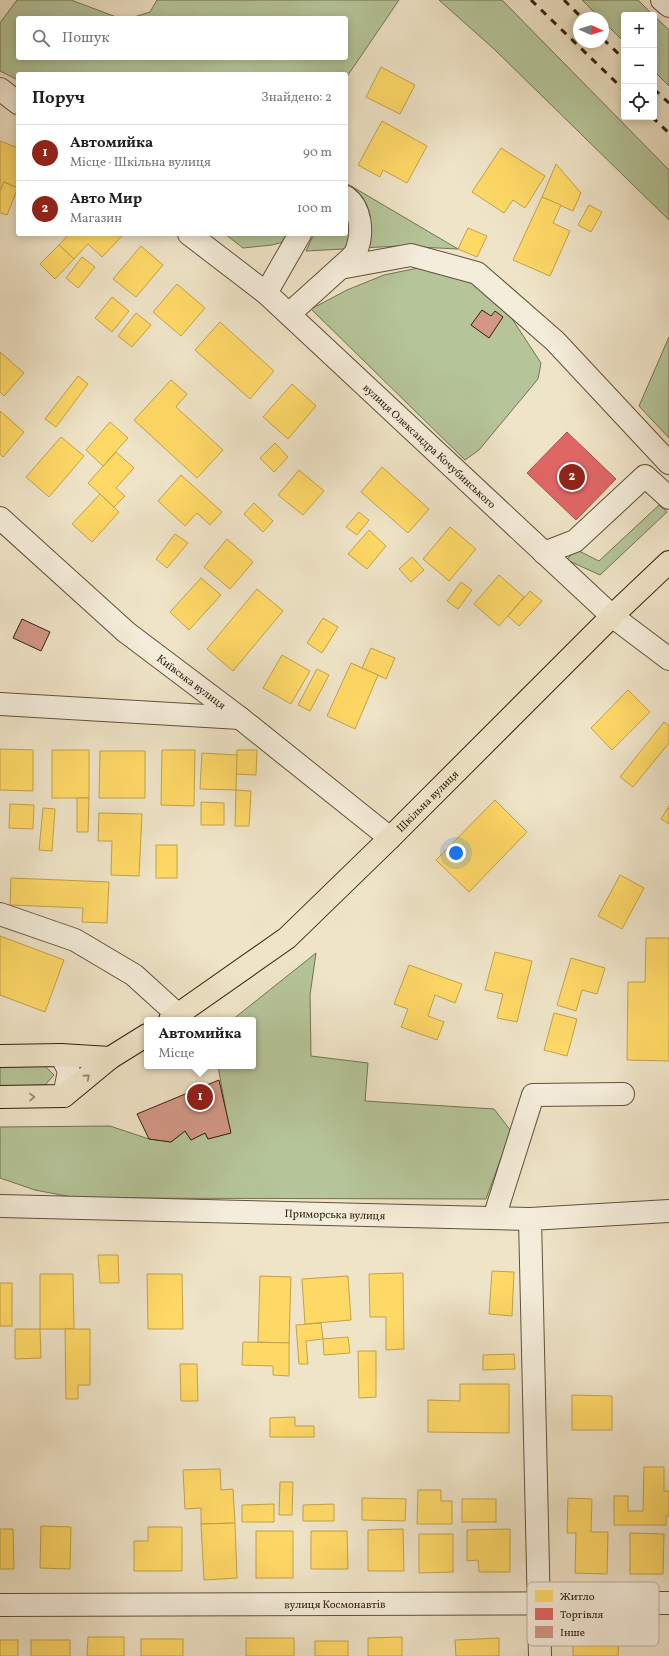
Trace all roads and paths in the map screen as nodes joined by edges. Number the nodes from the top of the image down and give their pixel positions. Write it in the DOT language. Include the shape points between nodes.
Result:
graph roads {
  1 [pos="662,0"];
  2 [pos="669,6"];
  3 [pos="0,89"];
  4 [pos="16,101"];
  5 [pos="348,199"];
  6 [pos="192,236"];
  7 [pos="299,236"];
  8 [pos="340,268"];
  9 [pos="266,293"];
  10 [pos="289,314"];
  11 [pos="669,463"];
  12 [pos="669,498"];
  13 [pos="0,518"];
  14 [pos="544,553"];
  15 [pos="669,562"];
  16 [pos="612,616"];
  17 [pos="669,659"];
  18 [pos="0,704"];
  19 [pos="240,718"];
  20 [pos="390,838"];
  21 [pos="0,914"];
  22 [pos="173,1017"];
  23 [pos="175,1017"];
  24 [pos="144,1036"];
  25 [pos="60,1055"];
  26 [pos="0,1056"];
  27 [pos="110,1058"];
  28 [pos="623,1094"];
  29 [pos="64,1096"];
  30 [pos="0,1098"];
  31 [pos="0,1206"];
  32 [pos="669,1211"];
  33 [pos="494,1218"];
  34 [pos="530,1219"];
  35 [pos="538,1582"];
  36 [pos="659,1603"];
  37 [pos="669,1603"];
  38 [pos="527,1604"];
  39 [pos="0,1605"];
  40 [pos="540,1646"];
  41 [pos="540,1656"];
  1 -- 2 [label="street"];
  3 -- 4 [label="street"];
  5 -- 8 [label="street" via="361,222 357,250"];
  6 -- 9 [label="street, вулиця Олександра Кочубинського"];
  7 -- 9 [label="street"];
  8 -- 10 [label="street"];
  8 -- 11 [label="street" via="411,255 477,272 555,341"];
  9 -- 10 [label="street, вулиця Олександра Кочубинського"];
  10 -- 14 [label="street, вулиця Олександра Кочубинського"];
  12 -- 14 [label="street" via="645,476 575,541"];
  13 -- 19 [label="street, Київська вулиця" via="126,632"];
  14 -- 16 [label="street, вулиця Олександра Кочубинського"];
  15 -- 16 [label="main road, Шкільна вулиця"];
  16 -- 17 [label="street, вулиця Олександра Кочубинського"];
  16 -- 20 [label="main road, Шкільна вулиця"];
  18 -- 19 [label="street"];
  19 -- 20 [label="street, Київська вулиця"];
  20 -- 23 [label="main road, Шкільна вулиця" via="287,938"];
  21 -- 22 [label="street" via="75,940 134,975"];
  24 -- 27 [label="main road"];
  25 -- 26 [label="main road"];
  25 -- 27 [label="main road"];
  25 -- 29 [label="street" via="69,1071"];
  29 -- 27 [label="main road, one-way"];
  28 -- 33 [label="street" via="533,1095"];
  30 -- 29 [label="main road, one-way"];
  31 -- 33 [label="street, Приморська вулиця"];
  32 -- 34 [label="street, Приморська вулиця"];
  33 -- 34 [label="street, Приморська вулиця"];
  34 -- 35 [label="street"];
  36 -- 37 [label="street, вулиця Космонавтів"];
  38 -- 39 [label="street, вулиця Космонавтів"];
  40 -- 41 [label="street"];
}
